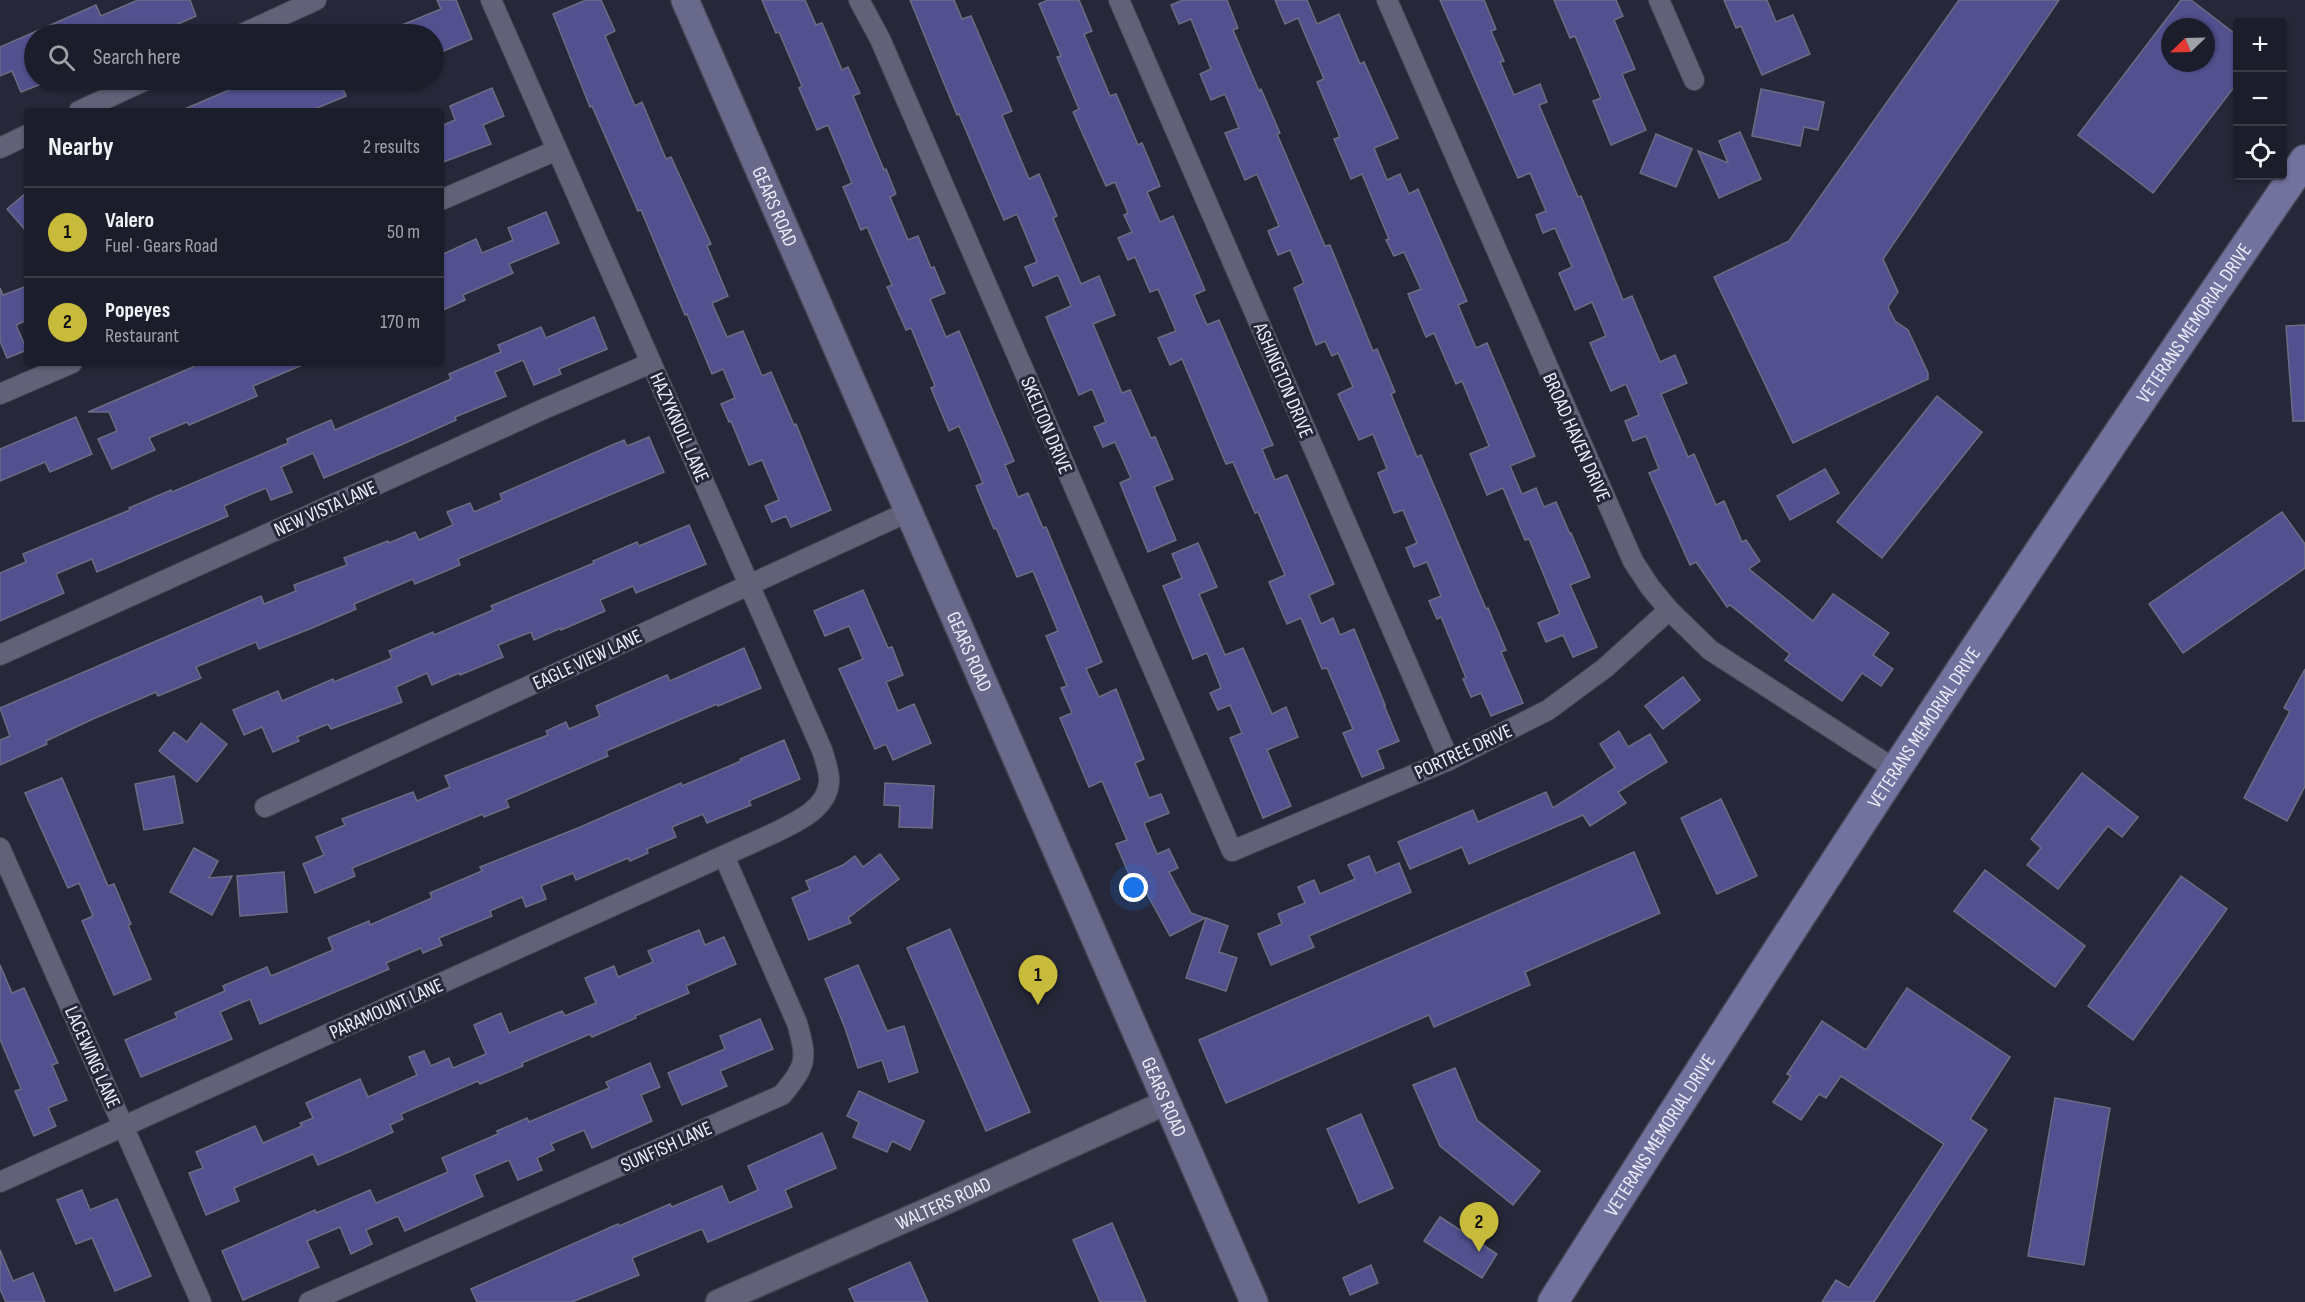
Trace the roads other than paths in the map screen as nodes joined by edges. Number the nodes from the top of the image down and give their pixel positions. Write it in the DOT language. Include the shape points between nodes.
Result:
graph roads {
  1 [pos="316,0"];
  2 [pos="491,0"];
  3 [pos="685,0"];
  4 [pos="859,0"];
  5 [pos="1119,0"];
  6 [pos="1387,0"];
  7 [pos="1659,0"];
  8 [pos="264,24"];
  9 [pos="1694,80"];
  10 [pos="124,90"];
  11 [pos="85,108"];
  12 [pos="24,136"];
  13 [pos="0,148"];
  14 [pos="557,150"];
  15 [pos="2305,160"];
  16 [pos="444,199"];
  17 [pos="651,363"];
  18 [pos="65,366"];
  19 [pos="0,394"];
  20 [pos="909,512"];
  21 [pos="749,584"];
  22 [pos="1669,610"];
  23 [pos="0,655"];
  24 [pos="1449,760"];
  25 [pos="1896,770"];
  26 [pos="265,807"];
  27 [pos="772,834"];
  28 [pos="0,848"];
  29 [pos="1232,851"];
  30 [pos="724,856"];
  31 [pos="1167,1102"];
  32 [pos="124,1126"];
  33 [pos="0,1182"];
  34 [pos="201,1302"];
  35 [pos="309,1302"];
  36 [pos="718,1302"];
  37 [pos="1254,1302"];
  38 [pos="1553,1302"];
  1 -- 8 [label="street"];
  2 -- 14 [label="street, HAZYKNOLL LANE"];
  3 -- 20 [label="main road, GEARS ROAD"];
  4 -- 29 [label="street, SKELTON DRIVE" via="880,39"];
  5 -- 24 [label="street, ASHINGTON DRIVE"];
  6 -- 22 [label="street, BROAD HAVEN DRIVE" via="1621,536 1633,561"];
  7 -- 9 [label="street"];
  10 -- 11 [label="street"];
  12 -- 13 [label="street"];
  14 -- 16 [label="street"];
  14 -- 17 [label="street, HAZYKNOLL LANE"];
  15 -- 25 [label="main road, VETERANS MEMORIAL DRIVE"];
  17 -- 21 [label="street, HAZYKNOLL LANE"];
  17 -- 23 [label="street, NEW VISTA LANE"];
  18 -- 19 [label="street"];
  20 -- 21 [label="street, EAGLE VIEW LANE"];
  20 -- 31 [label="main road, GEARS ROAD"];
  21 -- 26 [label="street, EAGLE VIEW LANE"];
  21 -- 27 [label="street, HAZYKNOLL LANE" via="822,750 830,780 826,795 814,810"];
  22 -- 24 [label="street, PORTREE DRIVE" via="1605,668 1558,703"];
  22 -- 25 [label="street, BROAD HAVEN DRIVE" via="1710,650"];
  24 -- 29 [label="street, PORTREE DRIVE"];
  25 -- 38 [label="main road, VETERANS MEMORIAL DRIVE"];
  27 -- 30 [label="street, PARAMOUNT LANE"];
  28 -- 32 [label="street, LACEWING LANE"];
  30 -- 32 [label="street, PARAMOUNT LANE"];
  30 -- 35 [label="street, SUNFISH LANE" via="802,1040 801,1072 782,1095"];
  31 -- 36 [label="street, WALTERS ROAD"];
  31 -- 37 [label="main road, GEARS ROAD"];
  32 -- 33 [label="street, PARAMOUNT LANE"];
  32 -- 34 [label="street, LACEWING LANE"];
}
